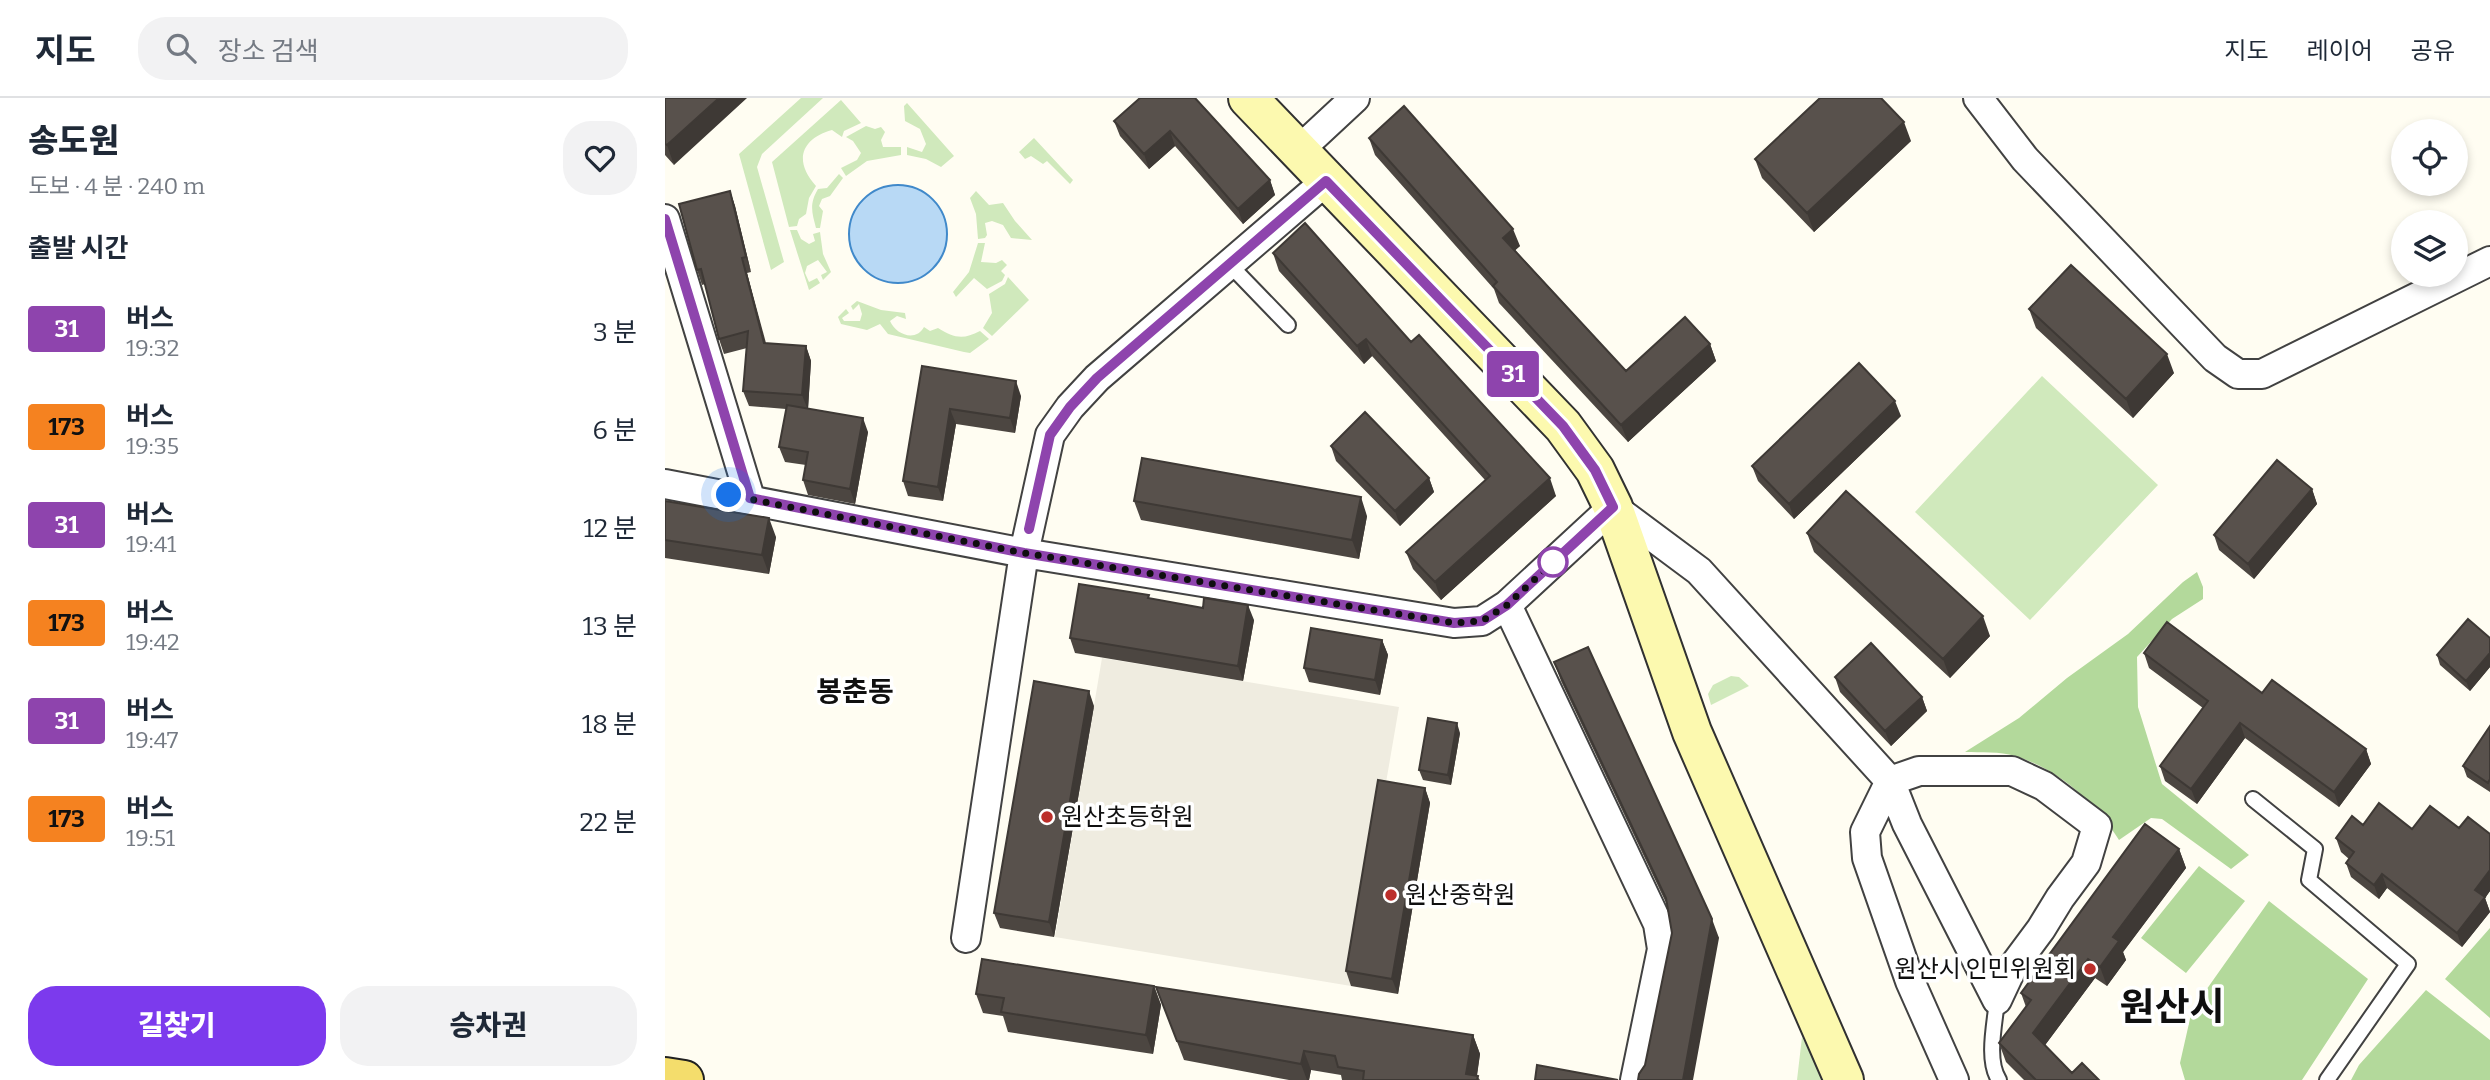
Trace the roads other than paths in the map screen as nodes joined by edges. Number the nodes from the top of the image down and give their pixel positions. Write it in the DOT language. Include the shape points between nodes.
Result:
graph roads {
  1 [pos="1248,98"];
  2 [pos="1355,98"];
  3 [pos="1978,98"];
  4 [pos="1298,151"];
  5 [pos="1326,181"];
  6 [pos="665,219"];
  7 [pos="2490,261"];
  8 [pos="1230,265"];
  9 [pos="1288,326"];
  10 [pos="665,484"];
  11 [pos="750,498"];
  12 [pos="1613,507"];
  13 [pos="1024,553"];
  14 [pos="1507,605"];
  15 [pos="1890,781"];
  16 [pos="2253,799"];
  17 [pos="967,938"];
  18 [pos="1997,1000"];
  19 [pos="665,1077"];
  20 [pos="684,1080"];
  21 [pos="1636,1080"];
  22 [pos="1844,1080"];
  23 [pos="1954,1080"];
  24 [pos="1999,1080"];
  25 [pos="2327,1080"];
  1 -- 4 [label="main road"];
  2 -- 4 [label="street"];
  3 -- 7 [label="street" via="2025,159 2215,358 2238,374 2262,374"];
  4 -- 5 [label="main road"];
  5 -- 8 [label="street"];
  5 -- 12 [label="main road" via="1563,426 1595,470"];
  6 -- 11 [label="street"];
  8 -- 9 [label="lane"];
  8 -- 13 [label="street" via="1097,378 1056,426 1050,435"];
  10 -- 11 [label="street"];
  11 -- 13 [label="street"];
  12 -- 14 [label="street"];
  12 -- 15 [label="street" via="1699,570"];
  12 -- 22 [label="main road" via="1692,732"];
  13 -- 14 [label="street" via="1454,623 1482,621"];
  13 -- 17 [label="street"];
  14 -- 21 [label="street" via="1658,924 1662,949"];
  15 -- 18 [label="street" via="1907,824"];
  15 -- 18 [label="street" via="1919,771 2012,771 2044,786 2098,826 2086,863 2012,968"];
  15 -- 23 [label="street" via="1865,832 1867,858 1910,981"];
  16 -- 25 [label="lane" via="2315,849 2309,880 2408,964"];
  18 -- 24 [label="lane" via="1993,1052"];
  19 -- 20 [label="main road"];
}
